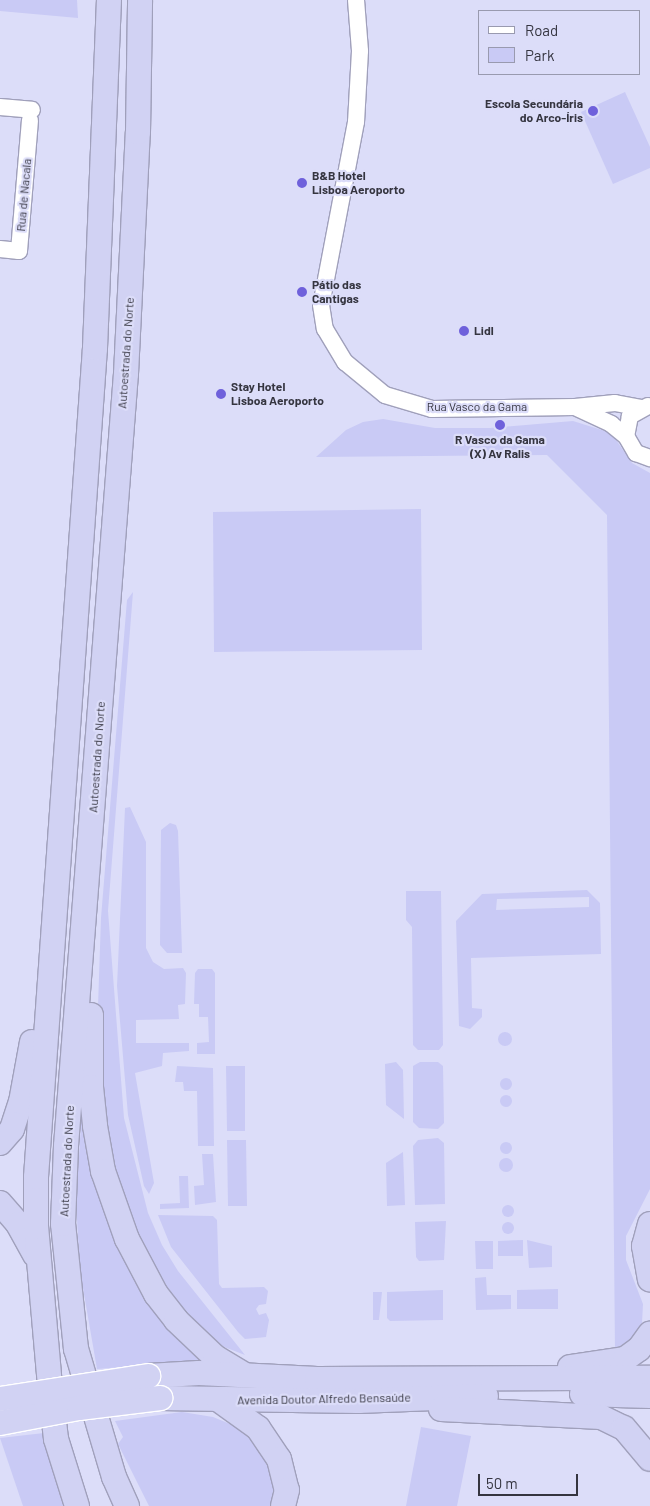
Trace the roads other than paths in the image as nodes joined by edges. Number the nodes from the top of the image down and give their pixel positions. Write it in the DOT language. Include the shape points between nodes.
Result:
graph roads {
  1 [pos="109,0"];
  2 [pos="140,0"];
  3 [pos="356,0"];
  4 [pos="0,107"];
  5 [pos="0,249"];
  6 [pos="645,406"];
  7 [pos="574,407"];
  8 [pos="626,436"];
  9 [pos="648,459"];
  10 [pos="50,947"];
  11 [pos="81,952"];
  12 [pos="0,1143"];
  13 [pos="0,1203"];
  14 [pos="650,1224"];
  15 [pos="39,1262"];
  16 [pos="650,1279"];
  17 [pos="650,1334"];
  18 [pos="249,1377"];
  19 [pos="650,1378"];
  20 [pos="497,1380"];
  21 [pos="577,1386"];
  22 [pos="650,1396"];
  23 [pos="0,1399"];
  24 [pos="219,1400"];
  25 [pos="358,1400"];
  26 [pos="0,1423"];
  27 [pos="650,1459"];
  28 [pos="77,1506"];
  29 [pos="127,1506"];
  30 [pos="283,1506"];
  1 -- 10 [label="highway" via="95,348"];
  2 -- 11 [label="highway, Autoestrada do Norte" via="138,132 126,374"];
  3 -- 7 [label="street, Rua Vasco da Gama" via="359,85 356,122 321,305 329,337 359,376 385,395 412,406 443,409"];
  4 -- 5 [label="street, Rua de Nacala" via="31,115 19,251"];
  6 -- 7 [label="street, Rua Vasco da Gama" via="616,403"];
  6 -- 8 [label="street" via="630,416"];
  7 -- 8 [label="street, Rua Vasco da Gama" via="611,424"];
  8 -- 9 [label="street, Rua Vasco da Gama" via="632,450"];
  10 -- 12 [label="highway" via="20,1102 12,1129"];
  10 -- 15 [label="highway" via="36,1178"];
  11 -- 18 [label="highway" via="89,988 95,1126 115,1209 139,1265 176,1320 214,1357"];
  11 -- 29 [label="highway, Autoestrada do Norte" via="66,1146 65,1258 76,1349 114,1477"];
  13 -- 15 [label="highway" via="18,1224"];
  14 -- 16 [label="highway" via="644,1246"];
  15 -- 28 [label="highway" via="56,1439"];
  17 -- 20 [label="highway" via="639,1349 625,1359"];
  18 -- 20 [label="highway, Avenida Doutor Alfredo Bensaúde"];
  18 -- 23 [label="highway, Avenida Doutor Alfredo Bensaúde, bridge" via="199,1373 148,1376"];
  19 -- 21 [label="highway, Avenida Doutor Alfredo Bensaúde"];
  20 -- 21 [label="highway, Avenida Doutor Alfredo Bensaúde"];
  21 -- 22 [label="highway, Avenida Doutor Alfredo Bensaúde"];
  21 -- 25 [label="highway, Avenida Doutor Alfredo Bensaúde"];
  24 -- 25 [label="highway, Avenida Doutor Alfredo Bensaúde"];
  24 -- 26 [label="highway, Avenida Doutor Alfredo Bensaúde, bridge" via="160,1398 79,1408"];
  24 -- 30 [label="highway" via="258,1428 279,1459 287,1490"];
  25 -- 27 [label="highway" via="478,1413 548,1413 601,1418 624,1428"];
}
